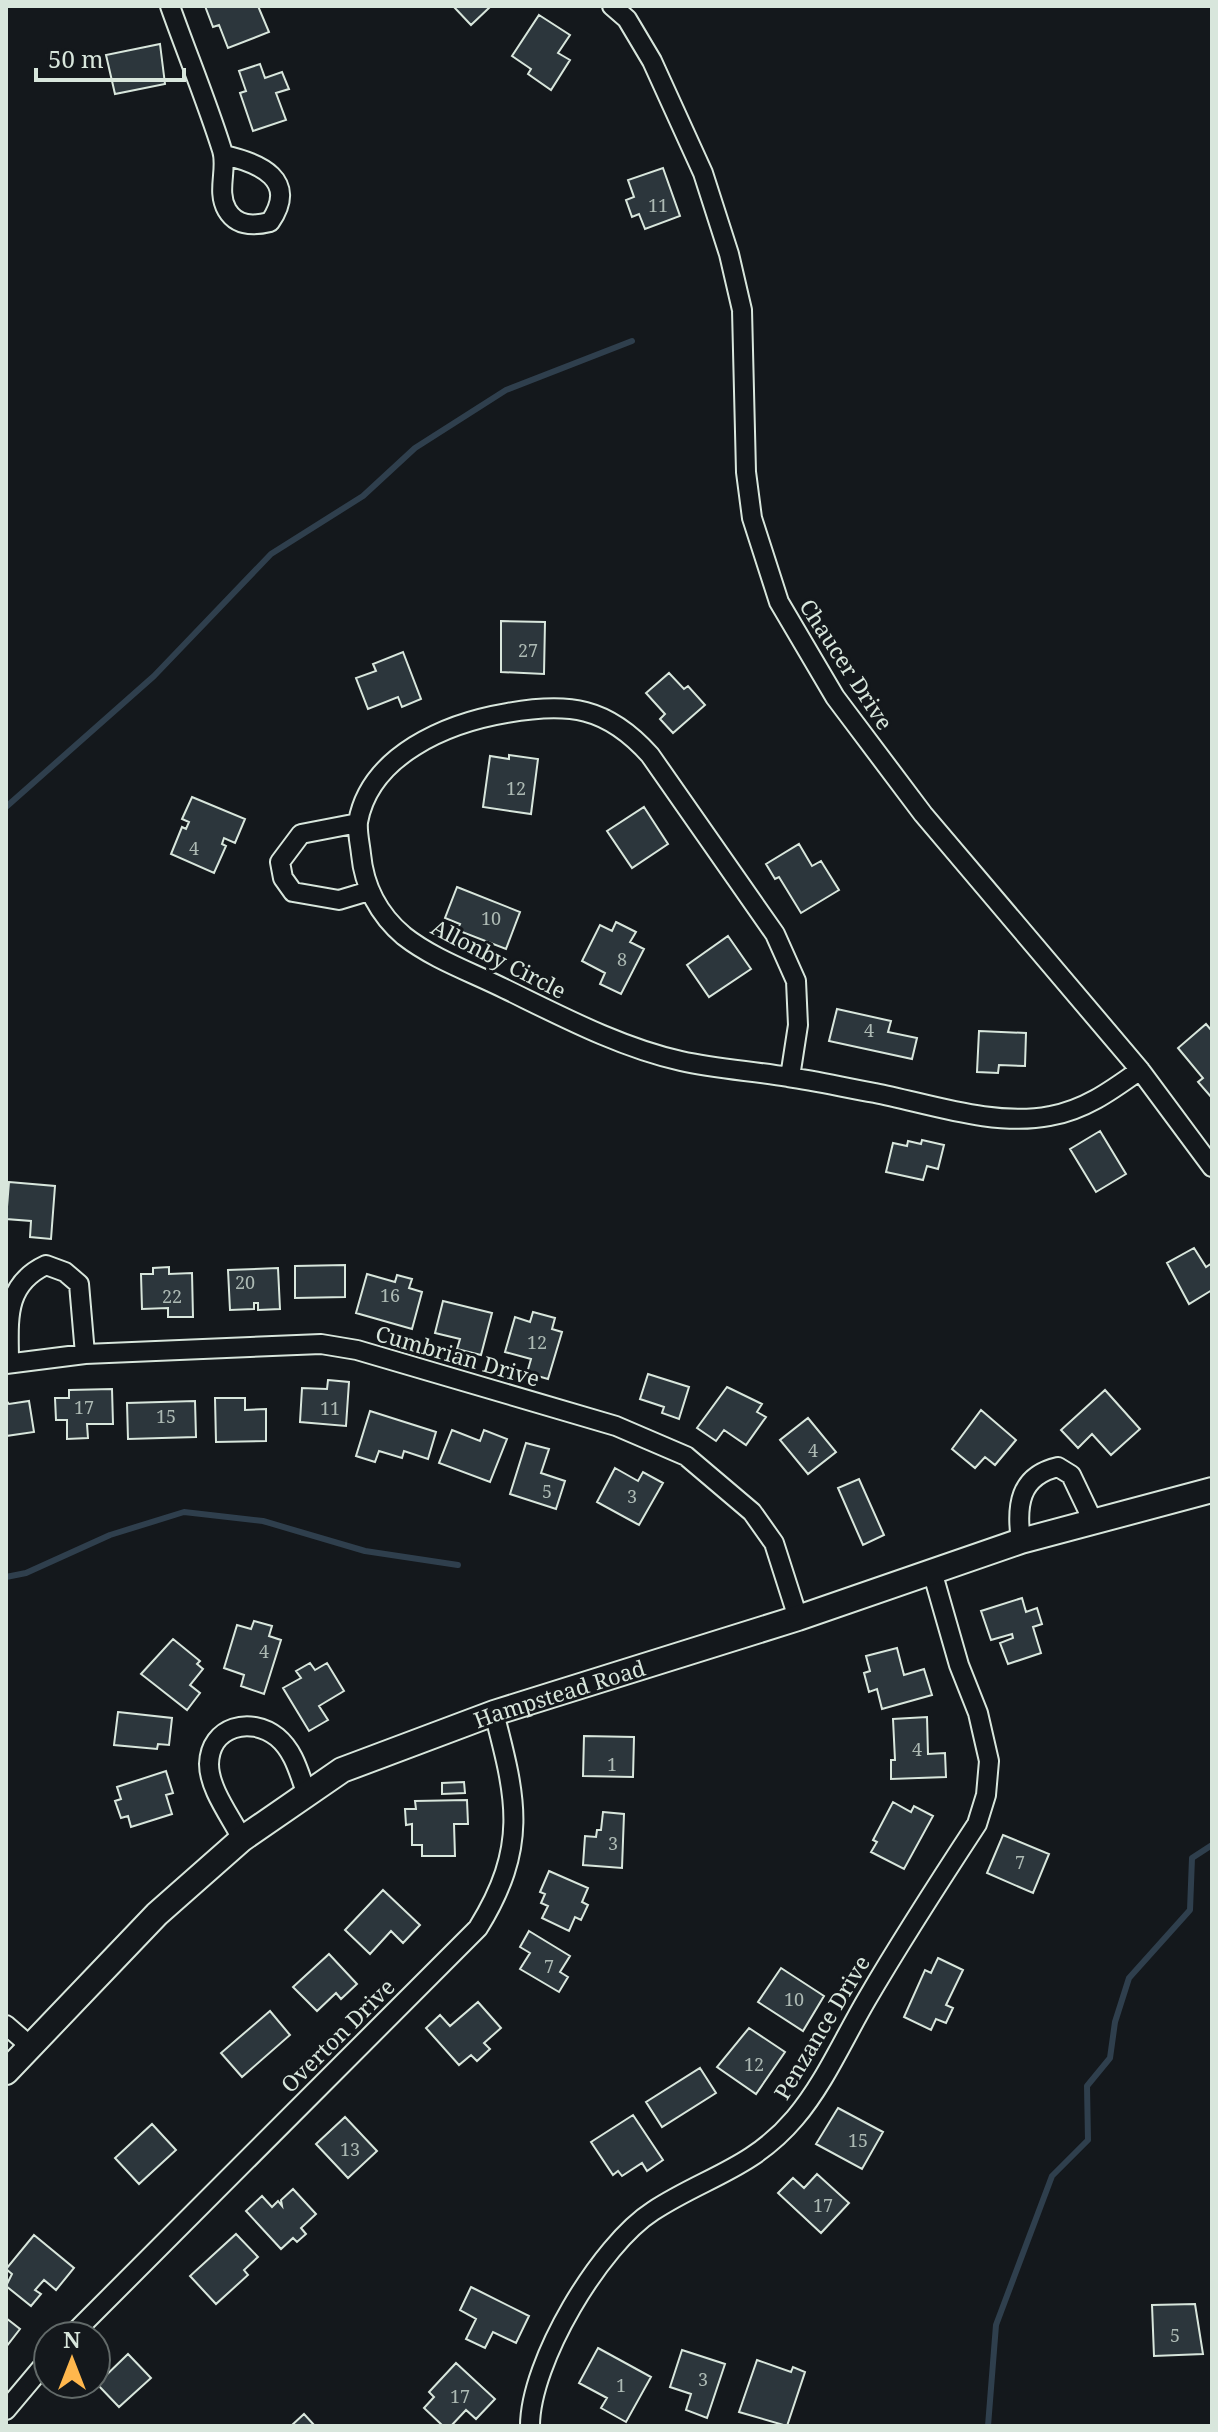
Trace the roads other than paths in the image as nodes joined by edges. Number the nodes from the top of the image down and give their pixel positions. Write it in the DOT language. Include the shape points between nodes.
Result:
graph roads {
  1 [pos="170,6"];
  2 [pos="612,6"];
  3 [pos="224,155"];
  4 [pos="358,823"];
  5 [pos="369,891"];
  6 [pos="1140,1070"];
  7 [pos="790,1077"];
  8 [pos="1212,1167"];
  9 [pos="85,1354"];
  10 [pos="8,1364"];
  11 [pos="1212,1490"];
  12 [pos="1093,1521"];
  13 [pos="1021,1541"];
  14 [pos="932,1571"];
  15 [pos="798,1618"];
  16 [pos="494,1713"];
  17 [pos="306,1792"];
  18 [pos="242,1839"];
  19 [pos="6,2025"];
  20 [pos="29,2045"];
  21 [pos="6,2072"];
  22 [pos="87,2320"];
  23 [pos="32,2379"];
  24 [pos="6,2410"];
  25 [pos="530,2426"];
  1 -- 3 [label="street"];
  2 -- 6 [label="street, Chaucer Drive" via="627,19 652,61 703,173 729,254 742,310 752,518 779,602 835,697 923,814"];
  4 -- 5 [label="street, Allonby Circle"];
  4 -- 5 [label="street" via="301,834 280,862 293,892 339,900"];
  4 -- 7 [label="street" via="372,786 393,760 418,743 489,716 534,708 609,718 650,755 775,934 796,981 798,1025"];
  5 -- 7 [label="street, Allonby Circle" via="403,935 555,1013 682,1062"];
  6 -- 7 [label="street, Allonby Circle" via="1093,1102 1050,1117 1000,1118"];
  6 -- 8 [label="street, Chaucer Drive"];
  9 -- 10 [label="street, Cumbrian Drive"];
  9 -- 10 [label="street" via="79,1284 46,1265 26,1274 13,1296"];
  9 -- 15 [label="street, Cumbrian Drive" via="321,1344 616,1426 686,1456 752,1512 774,1543"];
  11 -- 12 [label="street, Hampstead Road"];
  12 -- 13 [label="street, Hampstead Road"];
  12 -- 13 [label="street" via="1071,1475 1058,1467 1030,1481 1019,1500"];
  13 -- 14 [label="street, Hampstead Road"];
  14 -- 15 [label="street, Hampstead Road"];
  14 -- 25 [label="street, Penzance Drive" via="989,1761 977,1824 795,2118 737,2169 654,2210 624,2233 548,2353 536,2380"];
  15 -- 16 [label="street, Hampstead Road"];
  16 -- 17 [label="street, Hampstead Road" via="342,1770"];
  16 -- 22 [label="street, Overton Drive" via="512,1781 514,1845 499,1894 478,1928"];
  17 -- 18 [label="street, Hampstead Road"];
  17 -- 18 [label="street" via="280,1739 248,1725 227,1729 214,1743 209,1764 213,1784"];
  18 -- 20 [label="street, Hampstead Road" via="157,1914"];
  19 -- 20 [label="street"];
  20 -- 21 [label="street, Hampstead Road"];
  23 -- 24 [label="street"];
}
